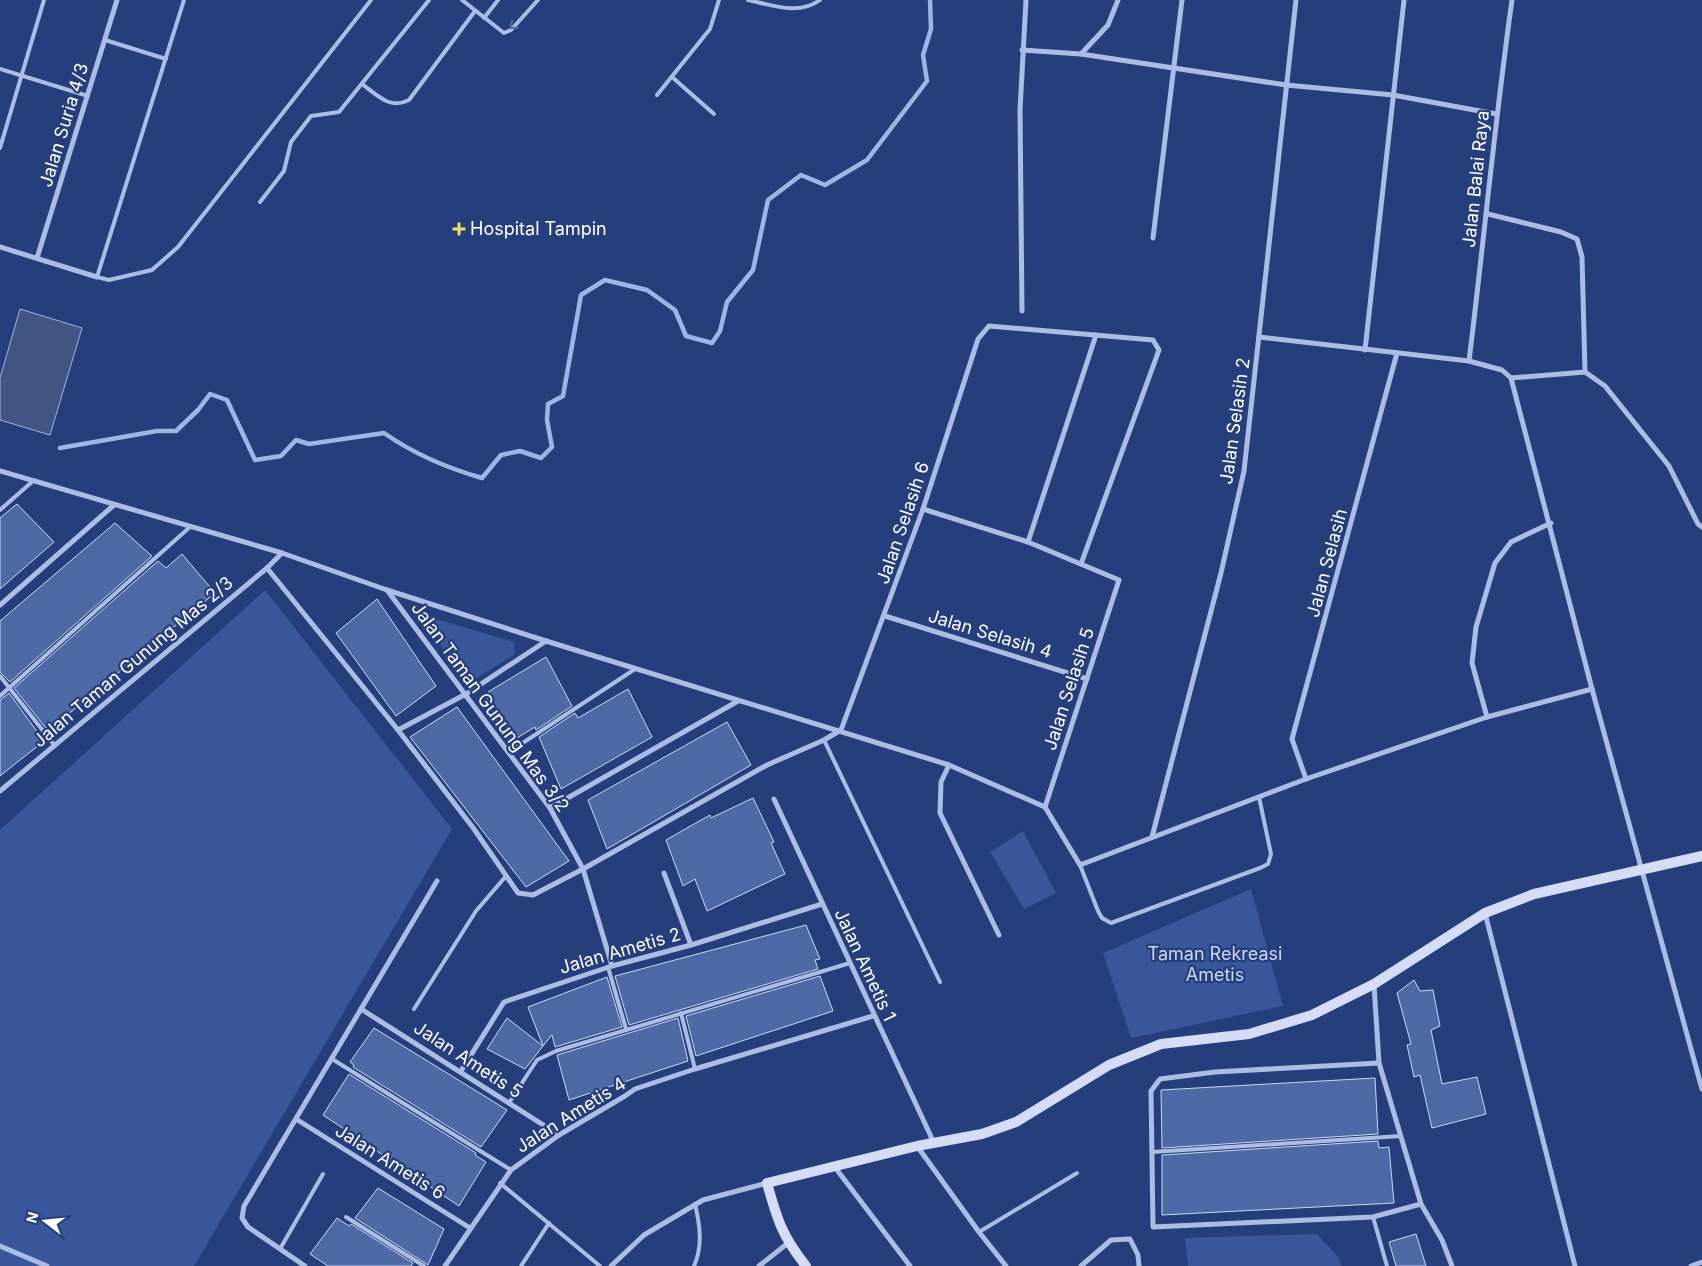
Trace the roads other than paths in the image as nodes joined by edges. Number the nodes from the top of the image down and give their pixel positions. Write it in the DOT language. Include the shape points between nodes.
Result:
graph roads {
  1 [pos="44,0"];
  2 [pos="118,0"];
  3 [pos="184,0"];
  4 [pos="371,0"];
  5 [pos="429,0"];
  6 [pos="462,0"];
  7 [pos="498,0"];
  8 [pos="538,0"];
  9 [pos="719,0"];
  10 [pos="748,0"];
  11 [pos="820,0"];
  12 [pos="1026,0"];
  13 [pos="1118,0"];
  14 [pos="1182,0"];
  15 [pos="1296,0"];
  16 [pos="1404,0"];
  17 [pos="1512,0"];
  18 [pos="475,11"];
  19 [pos="484,18"];
  20 [pos="105,40"];
  21 [pos="1022,50"];
  22 [pos="1081,54"];
  23 [pos="166,59"];
  24 [pos="1174,67"];
  25 [pos="0,69"];
  26 [pos="21,76"];
  27 [pos="672,77"];
  28 [pos="362,84"];
  29 [pos="1286,85"];
  30 [pos="657,95"];
  31 [pos="1393,95"];
  32 [pos="88,96"];
  33 [pos="714,114"];
  34 [pos="1496,114"];
  35 [pos="0,148"];
  36 [pos="260,202"];
  37 [pos="1488,214"];
  38 [pos="1153,238"];
  39 [pos="0,247"];
  40 [pos="38,258"];
  41 [pos="97,277"];
  42 [pos="1022,311"];
  43 [pos="1096,335"];
  44 [pos="1260,337"];
  45 [pos="1365,350"];
  46 [pos="1397,353"];
  47 [pos="1469,361"];
  48 [pos="1585,372"];
  49 [pos="1512,378"];
  50 [pos="0,471"];
  51 [pos="34,481"];
  52 [pos="114,505"];
  53 [pos="923,509"];
  54 [pos="0,510"];
  55 [pos="1551,523"];
  56 [pos="190,526"];
  57 [pos="1702,528"];
  58 [pos="1028,542"];
  59 [pos="282,553"];
  60 [pos="1081,564"];
  61 [pos="267,568"];
  62 [pos="387,590"];
  63 [pos="0,605"];
  64 [pos="885,616"];
  65 [pos="546,640"];
  66 [pos="635,669"];
  67 [pos="0,676"];
  68 [pos="1087,679"];
  69 [pos="10,688"];
  70 [pos="1592,689"];
  71 [pos="466,694"];
  72 [pos="0,696"];
  73 [pos="738,701"];
  74 [pos="1487,717"];
  75 [pos="398,730"];
  76 [pos="841,730"];
  77 [pos="824,740"];
  78 [pos="55,746"];
  79 [pos="509,752"];
  80 [pos="949,765"];
  81 [pos="1306,779"];
  82 [pos="0,791"];
  83 [pos="1259,797"];
  84 [pos="774,799"];
  85 [pos="1045,807"];
  86 [pos="550,808"];
  87 [pos="1152,837"];
  88 [pos="1702,856"];
  89 [pos="1080,865"];
  90 [pos="583,869"];
  91 [pos="1643,870"];
  92 [pos="664,873"];
  93 [pos="506,876"];
  94 [pos="437,881"];
  95 [pos="822,904"];
  96 [pos="1485,913"];
  97 [pos="999,935"];
  98 [pos="691,945"];
  99 [pos="850,963"];
  100 [pos="610,967"];
  101 [pos="940,982"];
  102 [pos="1374,984"];
  103 [pos="361,1009"];
  104 [pos="414,1009"];
  105 [pos="681,1013"];
  106 [pos="873,1016"];
  107 [pos="626,1029"];
  108 [pos="332,1059"];
  109 [pos="1379,1062"];
  110 [pos="694,1069"];
  111 [pos="462,1071"];
  112 [pos="1702,1089"];
  113 [pos="509,1103"];
  114 [pos="296,1119"];
  115 [pos="560,1135"];
  116 [pos="1401,1136"];
  117 [pos="934,1143"];
  118 [pos="917,1146"];
  119 [pos="1152,1152"];
  120 [pos="833,1165"];
  121 [pos="511,1170"];
  122 [pos="1077,1173"];
  123 [pos="323,1174"];
  124 [pos="500,1183"];
  125 [pos="766,1183"];
  126 [pos="695,1204"];
  127 [pos="1421,1204"];
  128 [pos="346,1217"];
  129 [pos="1372,1217"];
  130 [pos="550,1223"];
  131 [pos="470,1228"];
  132 [pos="979,1232"];
  133 [pos="788,1243"];
  134 [pos="0,1246"];
  135 [pos="280,1249"];
  136 [pos="1702,1262"];
  137 [pos="47,1266"];
  138 [pos="305,1266"];
  139 [pos="424,1266"];
  140 [pos="445,1266"];
  141 [pos="521,1266"];
  142 [pos="600,1266"];
  143 [pos="611,1266"];
  144 [pos="694,1266"];
  145 [pos="760,1266"];
  146 [pos="806,1266"];
  147 [pos="910,1266"];
  148 [pos="1006,1266"];
  149 [pos="1081,1266"];
  150 [pos="1139,1266"];
  151 [pos="1387,1266"];
  152 [pos="1452,1266"];
  153 [pos="1575,1266"];
  154 [pos="1691,1266"];
  1 -- 26 [label="lane"];
  2 -- 20 [label="street, Jalan Suria 4/3"];
  3 -- 23 [label="lane"];
  4 -- 41 [label="lane" via="178,246 152,270 109,280"];
  5 -- 28 [label="lane"];
  6 -- 18 [label="lane"];
  7 -- 19 [label="lane"];
  8 -- 19 [label="lane, one-way" via="511,30 504,33"];
  9 -- 27 [label="lane" via="710,29"];
  10 -- 11 [label="lane" via="790,9 809,8"];
  12 -- 21 [label="street"];
  13 -- 22 [label="street" via="1108,25"];
  14 -- 24 [label="street"];
  15 -- 29 [label="street, Jalan Selasih 2"];
  16 -- 31 [label="street"];
  17 -- 34 [label="street, Jalan Balai Raya"];
  18 -- 19 [label="lane"];
  18 -- 28 [label="lane" via="409,100 399,105 389,104"];
  20 -- 23 [label="lane"];
  20 -- 32 [label="street, Jalan Suria 4/3"];
  21 -- 22 [label="street"];
  21 -- 42 [label="street"];
  22 -- 24 [label="street"];
  23 -- 41 [label="lane"];
  24 -- 29 [label="street"];
  24 -- 38 [label="street"];
  25 -- 26 [label="lane"];
  26 -- 32 [label="lane"];
  26 -- 35 [label="lane"];
  27 -- 30 [label="lane"];
  27 -- 33 [label="lane"];
  28 -- 36 [label="lane" via="339,112 310,116 290,142 284,171"];
  29 -- 31 [label="street"];
  29 -- 44 [label="street, Jalan Selasih 2"];
  31 -- 34 [label="street"];
  31 -- 45 [label="street"];
  32 -- 40 [label="street, Jalan Suria 4/3"];
  34 -- 37 [label="street, Jalan Balai Raya"];
  37 -- 47 [label="street, Jalan Balai Raya"];
  37 -- 48 [label="street" via="1562,232 1577,239 1582,257"];
  39 -- 40 [label="street"];
  40 -- 41 [label="street"];
  43 -- 53 [label="street, Jalan Selasih 6" via="989,326 978,339"];
  43 -- 58 [label="street"];
  43 -- 60 [label="street" via="1153,340 1159,350"];
  44 -- 45 [label="street"];
  44 -- 87 [label="street, Jalan Selasih 2" via="1244,471 1219,582"];
  45 -- 46 [label="street"];
  46 -- 47 [label="street"];
  46 -- 81 [label="street, Jalan Selasih" via="1292,739"];
  47 -- 49 [label="street" via="1502,370"];
  48 -- 49 [label="street"];
  48 -- 57 [label="street" via="1604,386 1669,466"];
  49 -- 55 [label="street"];
  50 -- 51 [label="street"];
  51 -- 52 [label="street"];
  51 -- 54 [label="lane"];
  52 -- 56 [label="street"];
  52 -- 63 [label="street"];
  53 -- 58 [label="street"];
  53 -- 64 [label="street, Jalan Selasih 6"];
  55 -- 70 [label="street"];
  55 -- 74 [label="street" via="1511,542 1495,563 1476,627 1472,663"];
  56 -- 59 [label="street"];
  56 -- 69 [label="lane"];
  58 -- 60 [label="street"];
  59 -- 61 [label="street, Jalan Taman Gunung Mas 2/3"];
  59 -- 62 [label="street"];
  60 -- 68 [label="street, Jalan Selasih 5" via="1119,580"];
  61 -- 75 [label="street"];
  61 -- 78 [label="street, Jalan Taman Gunung Mas 2/3"];
  62 -- 65 [label="street"];
  62 -- 71 [label="street, Jalan Taman Gunung Mas 3/2"];
  64 -- 68 [label="street, Jalan Selasih 4"];
  64 -- 76 [label="street, Jalan Selasih 6"];
  65 -- 66 [label="street"];
  65 -- 71 [label="street"];
  66 -- 73 [label="street"];
  66 -- 79 [label="lane"];
  67 -- 69 [label="lane"];
  68 -- 85 [label="street, Jalan Selasih 5"];
  69 -- 72 [label="lane"];
  69 -- 78 [label="lane"];
  70 -- 74 [label="street"];
  70 -- 91 [label="street"];
  71 -- 75 [label="street"];
  71 -- 79 [label="street, Jalan Taman Gunung Mas 3/2"];
  73 -- 76 [label="street"];
  73 -- 86 [label="street"];
  74 -- 81 [label="street"];
  75 -- 93 [label="street"];
  76 -- 77 [label="street"];
  76 -- 80 [label="street"];
  77 -- 90 [label="street" via="767,765"];
  77 -- 101 [label="lane"];
  78 -- 82 [label="street, Jalan Taman Gunung Mas 2/3"];
  79 -- 86 [label="street, Jalan Taman Gunung Mas 3/2"];
  80 -- 85 [label="street"];
  80 -- 97 [label="street" via="941,782 940,813"];
  81 -- 83 [label="street"];
  83 -- 87 [label="street"];
  83 -- 89 [label="lane" via="1271,854 1268,864 1260,868 1111,923 1098,911"];
  84 -- 95 [label="street, Jalan Ametis 1"];
  85 -- 89 [label="street"];
  86 -- 90 [label="street, Jalan Taman Gunung Mas 3/2"];
  87 -- 89 [label="street"];
  88 -- 91 [label="street"];
  90 -- 93 [label="street" via="533,895 518,894"];
  90 -- 100 [label="street, Jalan Taman Gunung Mas 3/2"];
  91 -- 96 [label="street" via="1534,894"];
  91 -- 112 [label="street"];
  92 -- 98 [label="street"];
  93 -- 104 [label="lane" via="476,911"];
  94 -- 103 [label="street"];
  95 -- 98 [label="street, Jalan Ametis 2"];
  95 -- 99 [label="street, Jalan Ametis 1"];
  96 -- 102 [label="street"];
  96 -- 153 [label="street"];
  98 -- 100 [label="street, Jalan Ametis 2"];
  99 -- 105 [label="lane"];
  99 -- 106 [label="street, Jalan Ametis 1"];
  100 -- 107 [label="lane"];
  100 -- 111 [label="street, Jalan Ametis 2" via="504,1002"];
  102 -- 109 [label="street"];
  102 -- 117 [label="street" via="1312,1015 1249,1034 1161,1044 1109,1065 1016,1122 982,1134"];
  103 -- 108 [label="street"];
  103 -- 111 [label="street, Jalan Ametis 5"];
  105 -- 107 [label="lane"];
  105 -- 110 [label="lane"];
  106 -- 110 [label="street, Jalan Ametis 4"];
  106 -- 117 [label="street, Jalan Ametis 1"];
  107 -- 113 [label="lane" via="537,1060"];
  108 -- 114 [label="street"];
  108 -- 121 [label="lane"];
  109 -- 116 [label="street"];
  109 -- 119 [label="street" via="1215,1072 1160,1079 1151,1091"];
  110 -- 115 [label="street, Jalan Ametis 4" via="635,1090"];
  111 -- 113 [label="street, Jalan Ametis 5"];
  113 -- 115 [label="street, Jalan Ametis 5"];
  114 -- 131 [label="street, Jalan Ametis 6"];
  114 -- 135 [label="street" via="244,1206 242,1218 248,1227"];
  115 -- 121 [label="street, Jalan Ametis 4"];
  116 -- 119 [label="lane"];
  116 -- 127 [label="street"];
  117 -- 118 [label="street"];
  118 -- 120 [label="street"];
  118 -- 132 [label="street"];
  119 -- 129 [label="street" via="1153,1227"];
  120 -- 125 [label="street"];
  120 -- 147 [label="street"];
  121 -- 124 [label="street, Jalan Ametis 4"];
  122 -- 132 [label="lane"];
  123 -- 135 [label="lane"];
  124 -- 130 [label="lane"];
  124 -- 131 [label="street, Jalan Ametis 4"];
  125 -- 126 [label="street"];
  125 -- 133 [label="street" via="778,1224"];
  126 -- 143 [label="street" via="644,1235"];
  126 -- 144 [label="lane" via="700,1240"];
  127 -- 129 [label="street"];
  127 -- 152 [label="street" via="1442,1240"];
  128 -- 139 [label="lane"];
  129 -- 151 [label="lane"];
  130 -- 141 [label="lane"];
  130 -- 142 [label="lane"];
  131 -- 140 [label="street, Jalan Ametis 4"];
  132 -- 148 [label="street"];
  133 -- 145 [label="street"];
  133 -- 146 [label="street"];
  134 -- 137 [label="street"];
  135 -- 138 [label="street"];
  136 -- 154 [label="street"];
  149 -- 150 [label="street" via="1111,1240 1130,1239 1138,1255"];
}
